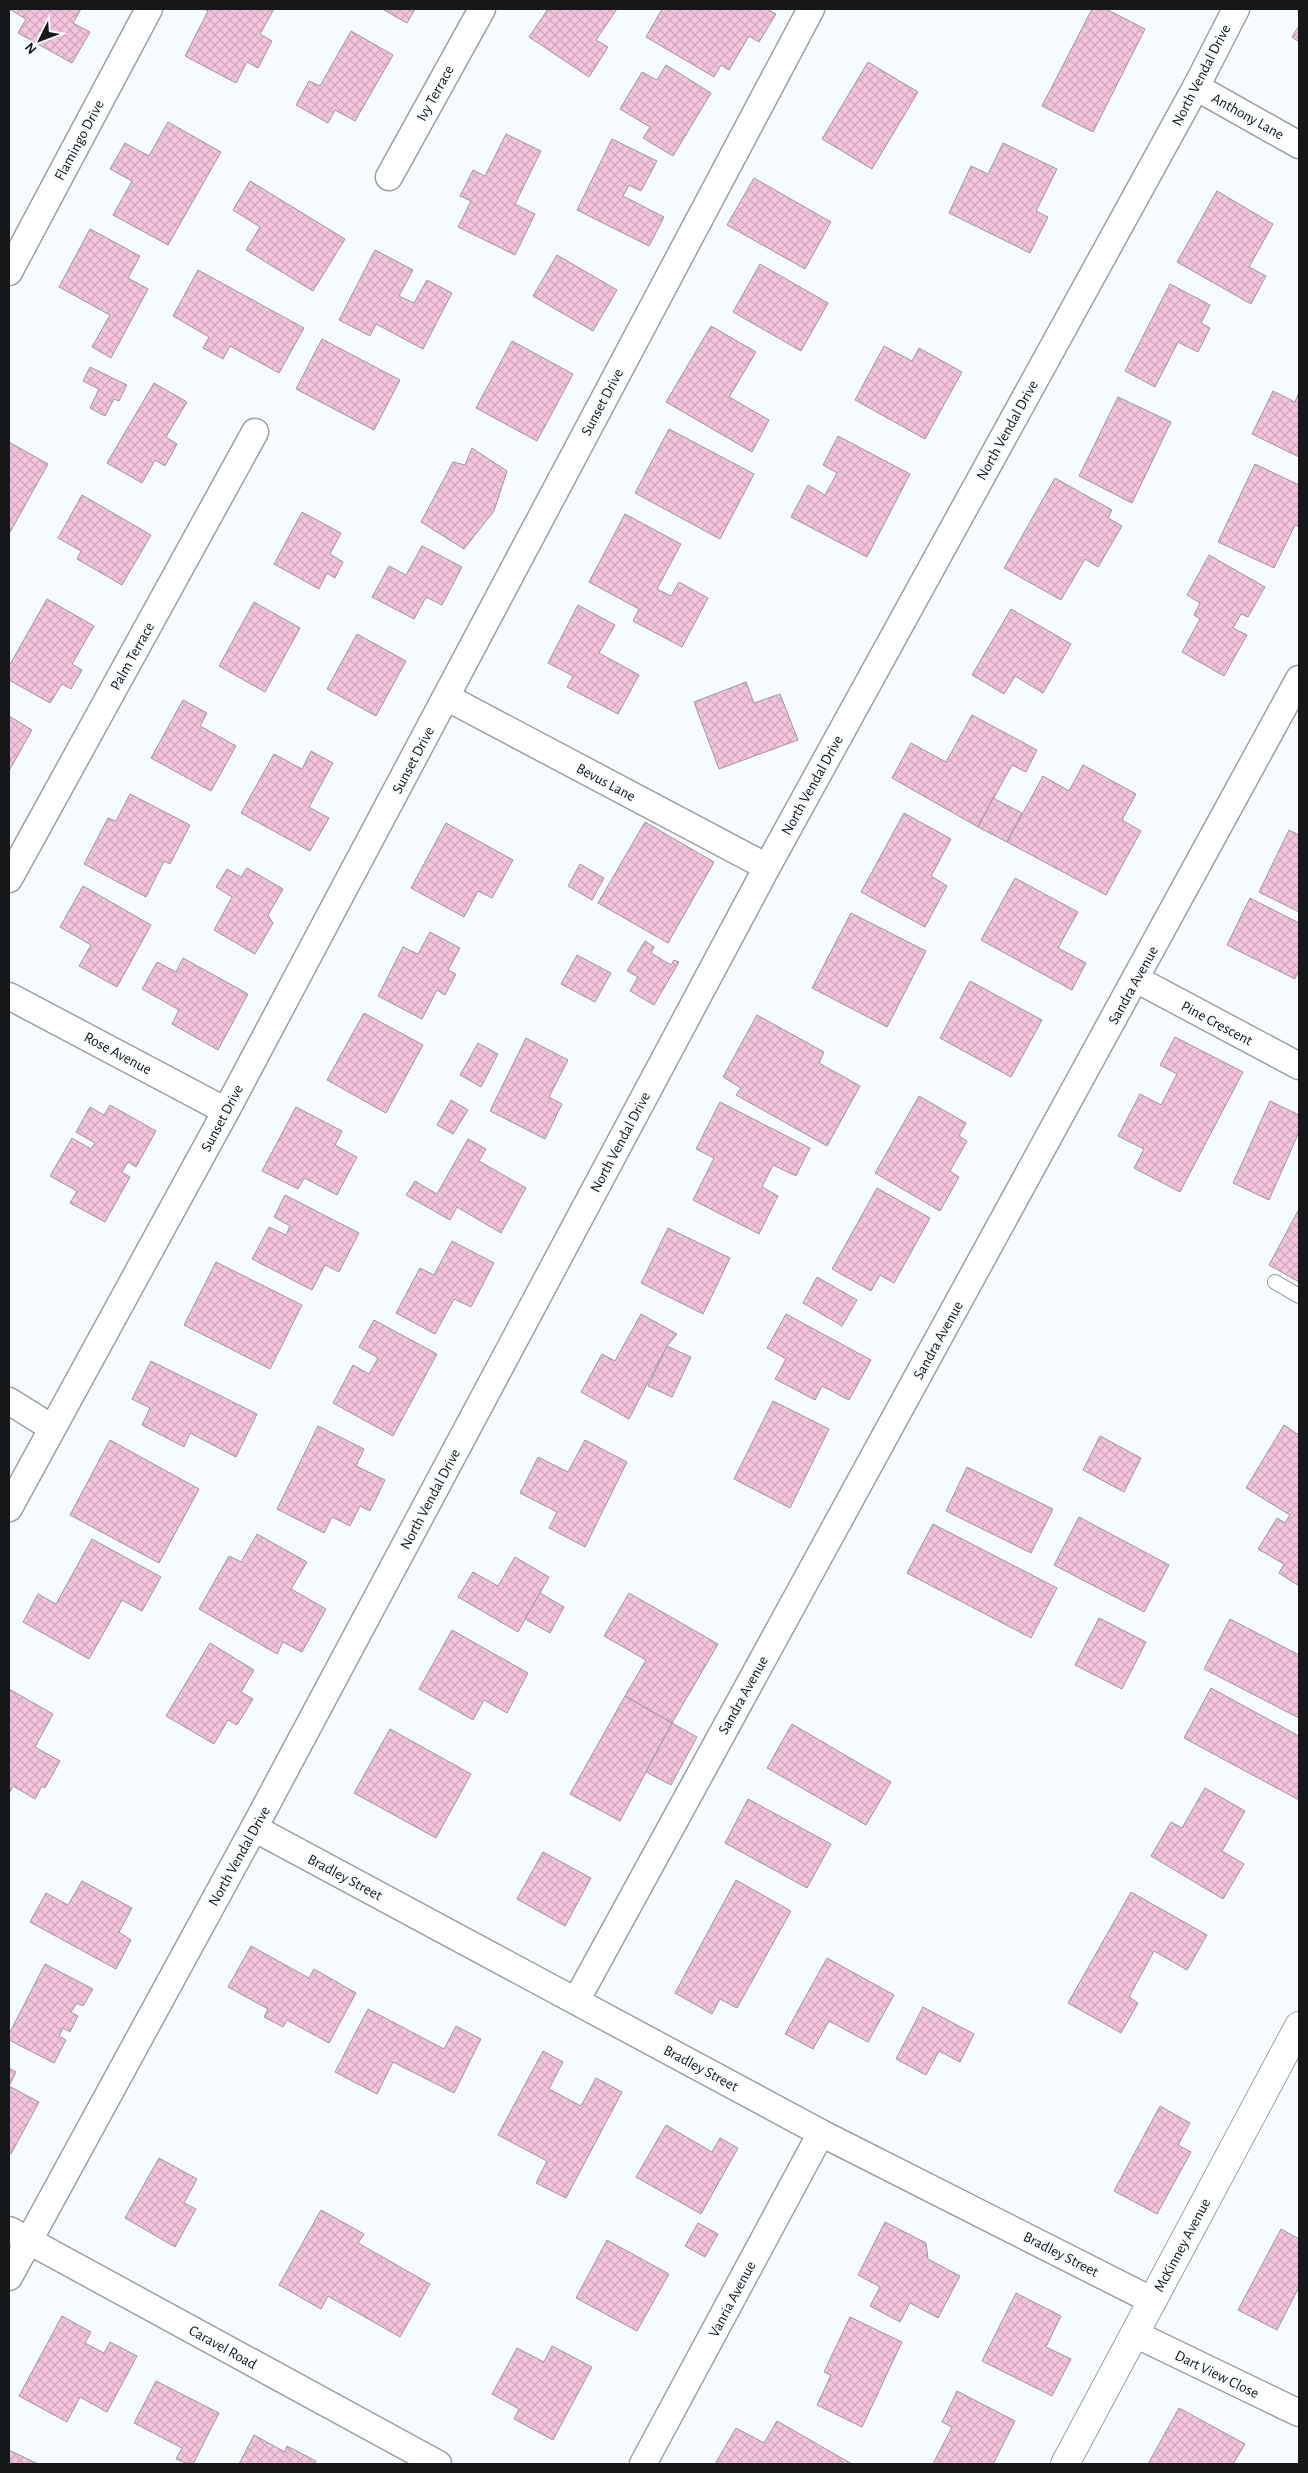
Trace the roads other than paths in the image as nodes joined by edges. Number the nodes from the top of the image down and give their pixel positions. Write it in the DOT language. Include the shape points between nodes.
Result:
graph roads {
  1 [pos="149,9"];
  2 [pos="482,9"];
  3 [pos="811,9"];
  4 [pos="1236,9"];
  5 [pos="1196,87"];
  6 [pos="1299,145"];
  7 [pos="389,177"];
  8 [pos="9,272"];
  9 [pos="255,432"];
  10 [pos="1299,678"];
  11 [pos="446,697"];
  12 [pos="767,867"];
  13 [pos="9,879"];
  14 [pos="1136,979"];
  15 [pos="9,996"];
  16 [pos="1299,1066"];
  17 [pos="226,1111"];
  18 [pos="1275,1282"];
  19 [pos="1299,1296"];
  20 [pos="9,1401"];
  21 [pos="52,1428"];
  22 [pos="9,1508"];
  23 [pos="254,1828"];
  24 [pos="576,2000"];
  25 [pos="1299,2026"];
  26 [pos="821,2133"];
  27 [pos="18,2235"];
  28 [pos="9,2277"];
  29 [pos="1152,2301"];
  30 [pos="1135,2334"];
  31 [pos="1299,2413"];
  32 [pos="438,2464"];
  33 [pos="643,2464"];
  34 [pos="1065,2464"];
  1 -- 8 [label="street, Flamingo Drive"];
  2 -- 7 [label="street, Ivy Terrace"];
  3 -- 11 [label="street, Sunset Drive"];
  4 -- 5 [label="street, North Vendal Drive"];
  5 -- 6 [label="street, Anthony Lane"];
  5 -- 12 [label="street, North Vendal Drive"];
  9 -- 13 [label="street, Palm Terrace"];
  10 -- 14 [label="street, Sandra Avenue"];
  11 -- 12 [label="street, Bevus Lane"];
  11 -- 17 [label="street, Sunset Drive"];
  12 -- 23 [label="street, North Vendal Drive"];
  14 -- 16 [label="street, Pine Crescent"];
  14 -- 24 [label="street, Sandra Avenue"];
  15 -- 17 [label="street, Rose Avenue"];
  17 -- 21 [label="street, Sunset Drive"];
  18 -- 19 [label="lane"];
  20 -- 21 [label="street"];
  21 -- 22 [label="street, Sunset Drive"];
  23 -- 24 [label="street, Bradley Street"];
  23 -- 27 [label="street, North Vendal Drive"];
  24 -- 26 [label="street, Bradley Street"];
  25 -- 29 [label="street, McKinney Avenue"];
  26 -- 29 [label="street, Bradley Street"];
  26 -- 33 [label="street, Vanria Avenue"];
  27 -- 28 [label="street, North Vendal Drive"];
  27 -- 32 [label="street, Caravel Road"];
  29 -- 30 [label="street, McKinney Avenue"];
  30 -- 31 [label="street, Dart View Close"];
  30 -- 34 [label="street, McKinney Avenue"];
}
